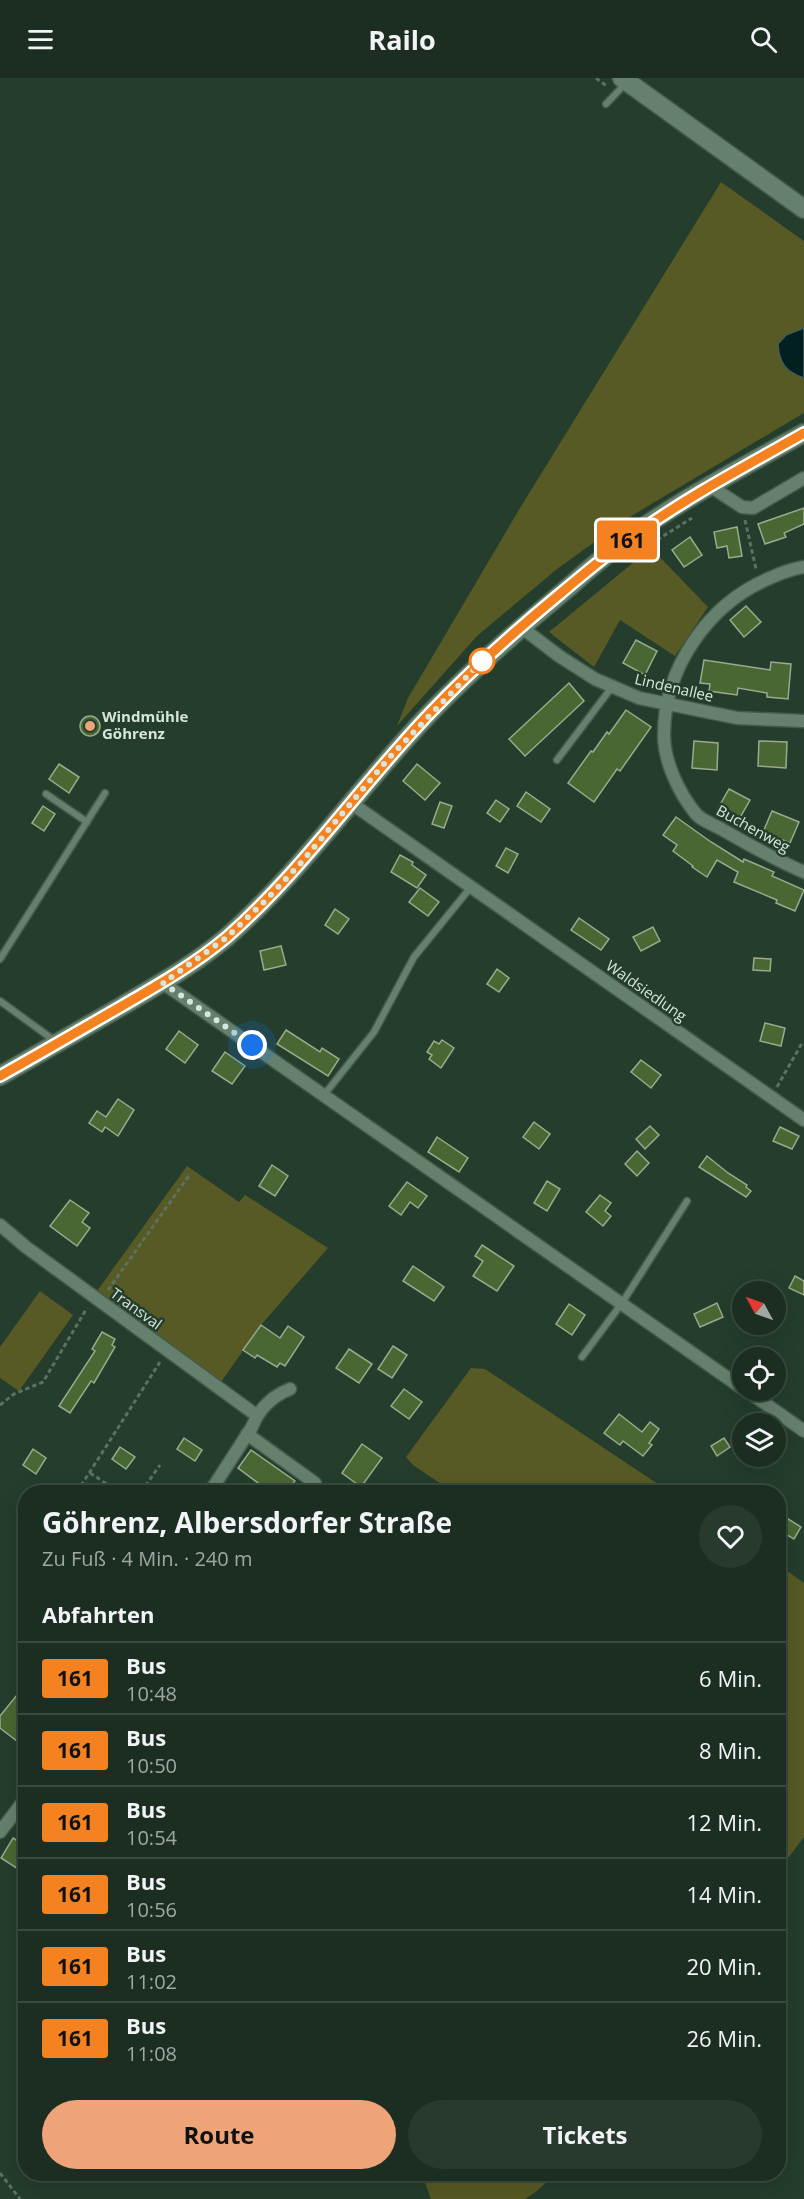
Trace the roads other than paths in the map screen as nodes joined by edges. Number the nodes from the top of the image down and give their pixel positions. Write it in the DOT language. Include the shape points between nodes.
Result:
graph roads {
  1 [pos="623,79"];
  2 [pos="606,104"];
  3 [pos="804,209"];
  4 [pos="804,433"];
  5 [pos="804,478"];
  6 [pos="710,486"];
  7 [pos="804,567"];
  8 [pos="520,627"];
  9 [pos="612,686"];
  10 [pos="666,705"];
  11 [pos="804,721"];
  12 [pos="557,760"];
  13 [pos="105,793"];
  14 [pos="46,794"];
  15 [pos="351,803"];
  16 [pos="87,822"];
  17 [pos="804,872"];
  18 [pos="471,887"];
  19 [pos="0,959"];
  20 [pos="163,983"];
  21 [pos="0,1001"];
  22 [pos="57,1044"];
  23 [pos="0,1076"];
  24 [pos="324,1095"];
  25 [pos="804,1120"];
  26 [pos="687,1201"];
  27 [pos="0,1225"];
  28 [pos="622,1303"];
  29 [pos="582,1358"];
  30 [pos="732,1381"];
  31 [pos="290,1389"];
  32 [pos="762,1401"];
  33 [pos="256,1415"];
  34 [pos="804,1431"];
  35 [pos="247,1434"];
  36 [pos="214,1485"];
  37 [pos="313,1485"];
  38 [pos="18,1808"];
  39 [pos="0,1832"];
  1 -- 2 [label="lane"];
  1 -- 3 [label="street"];
  4 -- 6 [label="street"];
  5 -- 6 [label="street" via="753,508 742,507"];
  6 -- 8 [label="street" via="641,530"];
  7 -- 10 [label="street, Buchenweg" via="759,582 718,611 698,634 676,674"];
  8 -- 9 [label="street, Lindenallee" via="559,656"];
  8 -- 15 [label="street" via="435,708"];
  9 -- 10 [label="street, Lindenallee" via="639,699"];
  9 -- 12 [label="lane"];
  10 -- 11 [label="street, Lindenallee" via="737,718"];
  10 -- 17 [label="street, Buchenweg" via="664,737 671,771 698,816"];
  13 -- 16 [label="lane"];
  14 -- 16 [label="lane"];
  15 -- 18 [label="street, Waldsiedlung"];
  15 -- 20 [label="street" via="265,901 226,938"];
  16 -- 19 [label="lane"];
  18 -- 24 [label="lane" via="414,957 374,1032"];
  18 -- 25 [label="street, Waldsiedlung"];
  20 -- 22 [label="street"];
  20 -- 24 [label="street"];
  21 -- 22 [label="lane"];
  22 -- 23 [label="street"];
  24 -- 28 [label="street"];
  26 -- 28 [label="lane"];
  27 -- 33 [label="street, Transval"];
  28 -- 29 [label="lane"];
  28 -- 30 [label="street"];
  31 -- 33 [label="street" via="276,1394"];
  32 -- 34 [label="street"];
  33 -- 35 [label="street"];
  35 -- 36 [label="street"];
  35 -- 37 [label="street"];
  38 -- 39 [label="street"];
}
